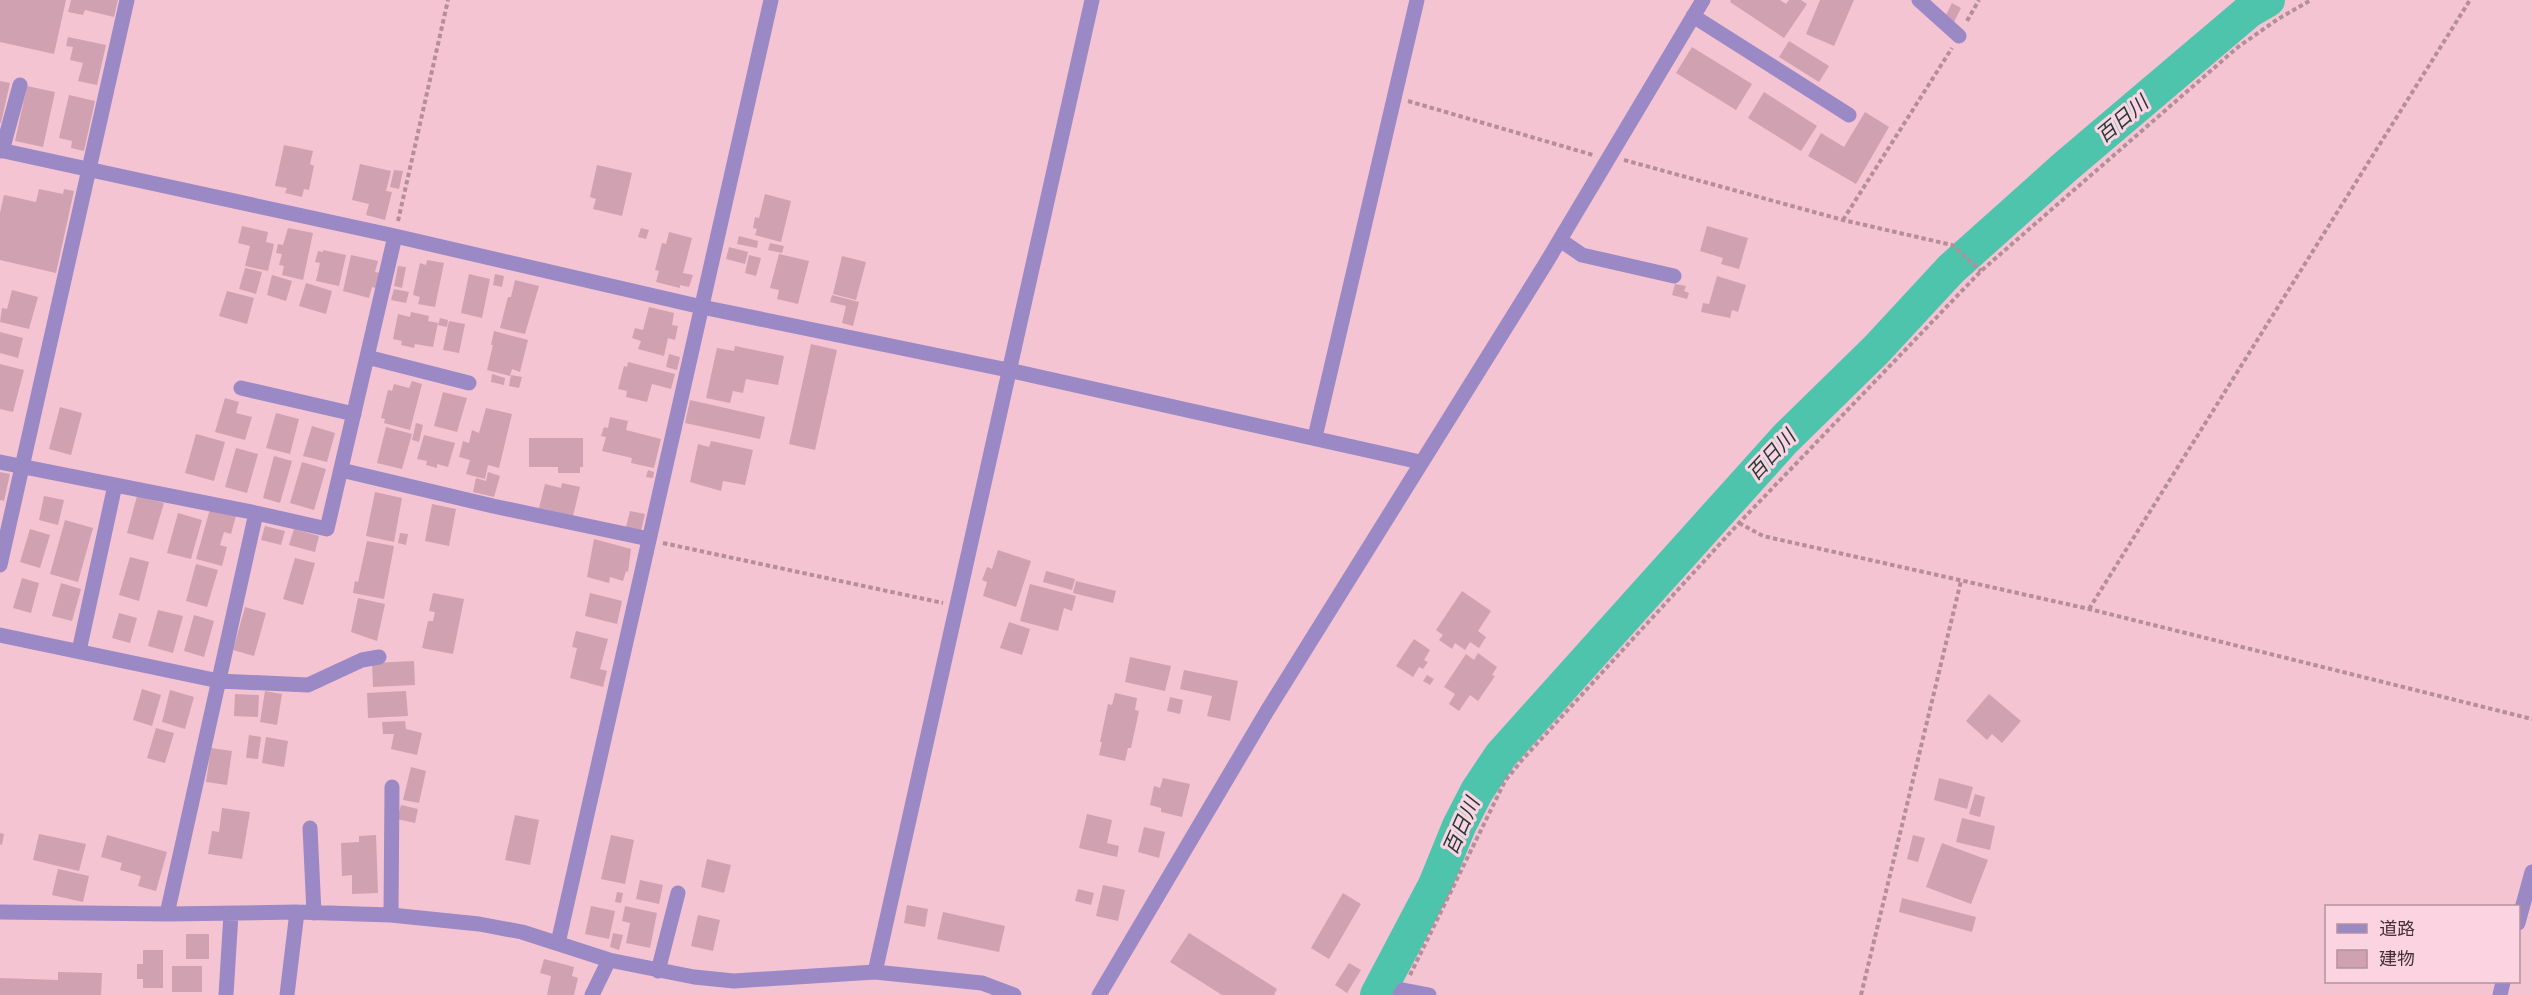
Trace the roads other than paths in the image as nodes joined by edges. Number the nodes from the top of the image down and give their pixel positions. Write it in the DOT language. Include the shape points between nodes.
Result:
graph roads {
  1 [pos="127,0"];
  2 [pos="771,0"];
  3 [pos="1092,0"];
  4 [pos="1417,0"];
  5 [pos="1702,0"];
  6 [pos="1919,0"];
  7 [pos="1693,16"];
  8 [pos="1959,36"];
  9 [pos="20,85"];
  10 [pos="1849,114"];
  11 [pos="1,151"];
  12 [pos="90,170"];
  13 [pos="395,236"];
  14 [pos="1560,240"];
  15 [pos="1674,276"];
  16 [pos="702,307"];
  17 [pos="367,357"];
  18 [pos="1008,370"];
  19 [pos="469,383"];
  20 [pos="241,388"];
  21 [pos="354,414"];
  22 [pos="1315,437"];
  23 [pos="0,462"];
  24 [pos="1420,462"];
  25 [pos="22,467"];
  26 [pos="341,470"];
  27 [pos="115,485"];
  28 [pos="256,513"];
  29 [pos="649,539"];
  30 [pos="0,565"];
  31 [pos="0,634"];
  32 [pos="79,651"];
  33 [pos="380,657"];
  34 [pos="219,681"];
  35 [pos="392,787"];
  36 [pos="310,828"];
  37 [pos="2532,872"];
  38 [pos="678,893"];
  39 [pos="0,912"];
  40 [pos="297,912"];
  41 [pos="314,913"];
  42 [pos="167,914"];
  43 [pos="231,914"];
  44 [pos="391,915"];
  45 [pos="2520,916"];
  46 [pos="558,943"];
  47 [pos="609,960"];
  48 [pos="658,971"];
  49 [pos="875,972"];
  50 [pos="1401,992"];
  51 [pos="1008,994"];
  52 [pos="226,995"];
  53 [pos="287,995"];
  54 [pos="592,995"];
  55 [pos="1099,995"];
  56 [pos="1429,995"];
  1 -- 12 [label="street"];
  2 -- 16 [label="street"];
  3 -- 18 [label="street"];
  4 -- 22 [label="street"];
  5 -- 7 [label="street"];
  6 -- 8 [label="street"];
  7 -- 10 [label="street"];
  7 -- 14 [label="street"];
  9 -- 11 [label="street"];
  11 -- 12 [label="street"];
  12 -- 13 [label="street"];
  12 -- 25 [label="street"];
  13 -- 16 [label="street"];
  13 -- 17 [label="street"];
  14 -- 15 [label="street" via="1582,255"];
  14 -- 24 [label="street"];
  16 -- 18 [label="street"];
  16 -- 29 [label="street"];
  17 -- 19 [label="street"];
  17 -- 21 [label="street"];
  18 -- 22 [label="street"];
  18 -- 49 [label="street"];
  20 -- 21 [label="street"];
  21 -- 26 [label="street"];
  22 -- 24 [label="street"];
  23 -- 25 [label="street"];
  24 -- 55 [label="street"];
  25 -- 27 [label="street"];
  25 -- 30 [label="street"];
  26 -- 28 [label="street" via="327,529"];
  26 -- 29 [label="street"];
  27 -- 28 [label="street"];
  27 -- 32 [label="street"];
  28 -- 34 [label="street"];
  29 -- 46 [label="street"];
  31 -- 32 [label="street"];
  32 -- 34 [label="street"];
  33 -- 34 [label="street" via="362,660 308,685"];
  34 -- 42 [label="street"];
  35 -- 44 [label="street"];
  36 -- 41 [label="street"];
  37 -- 45 [label="street"];
  38 -- 48 [label="street"];
  39 -- 42 [label="street"];
  40 -- 41 [label="street"];
  40 -- 43 [label="street"];
  40 -- 53 [label="street"];
  41 -- 44 [label="street"];
  42 -- 43 [label="street"];
  43 -- 52 [label="street"];
  44 -- 46 [label="street" via="479,924"];
  46 -- 47 [label="street"];
  47 -- 48 [label="street"];
  47 -- 54 [label="street"];
  48 -- 49 [label="street" via="734,981"];
  49 -- 51 [label="street" via="982,983"];
  50 -- 56 [label="street"];
}
